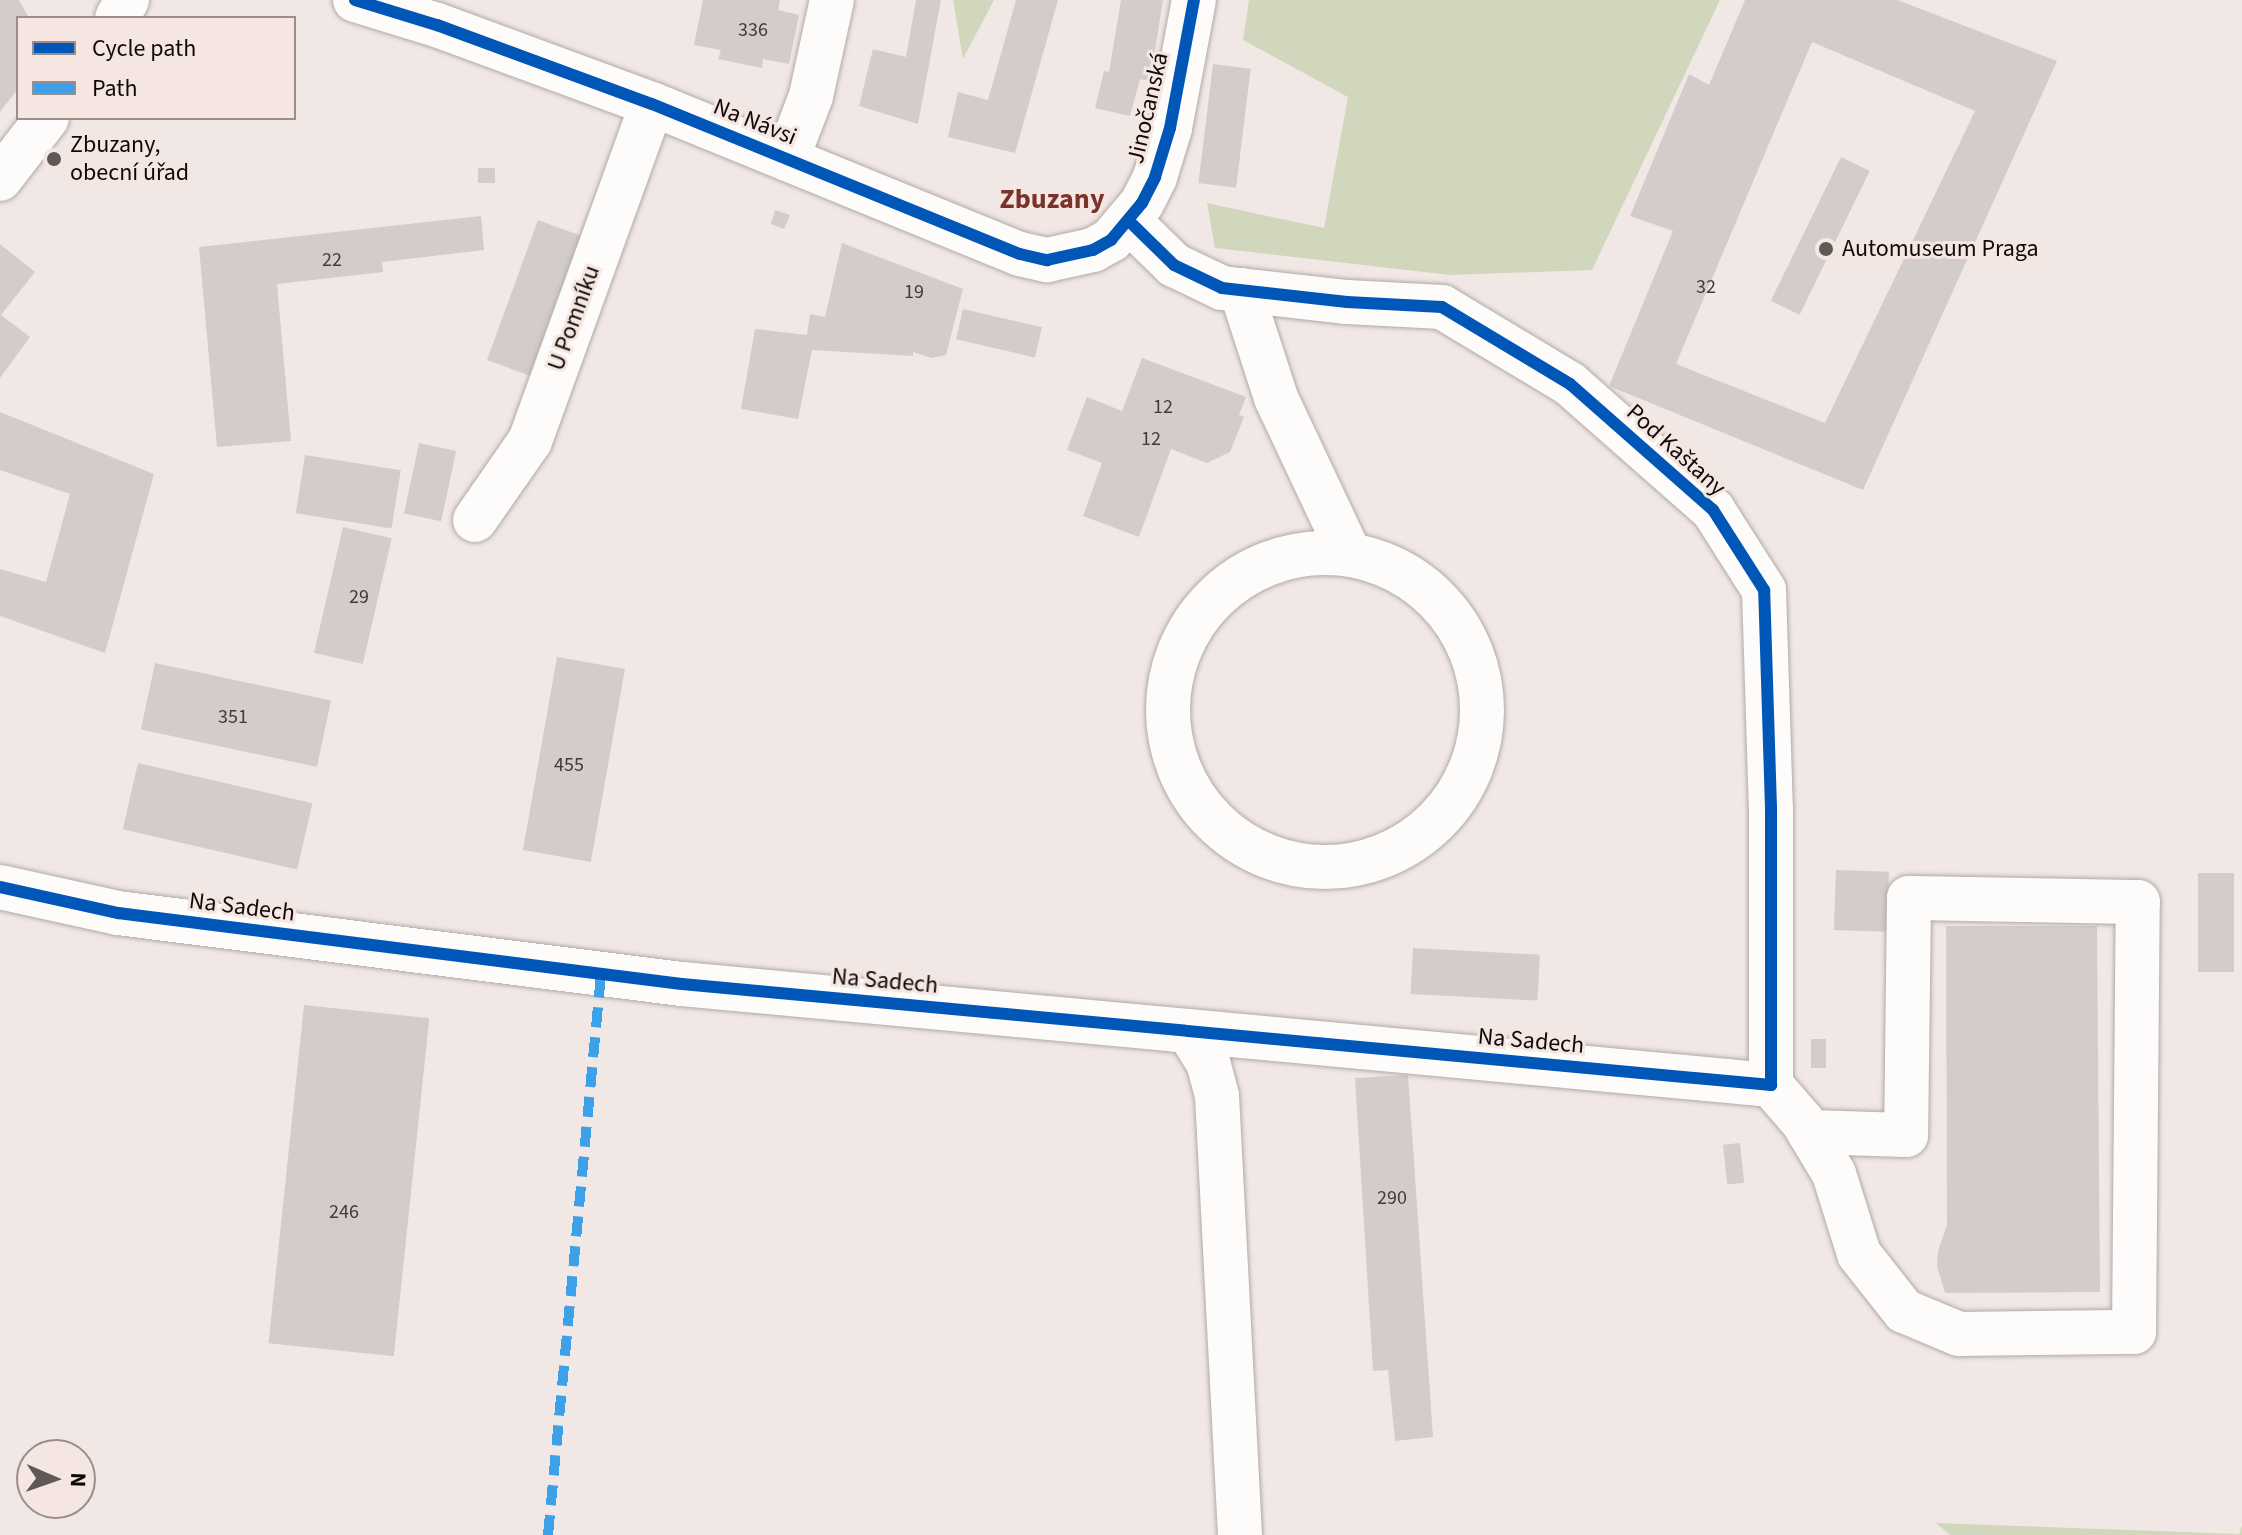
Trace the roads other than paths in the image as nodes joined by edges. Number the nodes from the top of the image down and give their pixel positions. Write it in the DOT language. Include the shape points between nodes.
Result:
graph roads {
  1 [pos="355,0"];
  2 [pos="832,0"];
  3 [pos="1194,0"];
  4 [pos="652,104"];
  5 [pos="45,120"];
  6 [pos="787,159"];
  7 [pos="0,179"];
  8 [pos="1129,221"];
  9 [pos="1241,290"];
  10 [pos="475,520"];
  11 [pos="1349,553"];
  12 [pos="0,887"];
  13 [pos="1189,1032"];
  14 [pos="1771,1085"];
  15 [pos="1809,1132"];
  16 [pos="1240,1535"];
  1 -- 4 [label="street, Na Návsi"];
  2 -- 6 [label="street" via="811,96"];
  3 -- 8 [label="street, Jinočanská" via="1170,128 1155,177"];
  4 -- 6 [label="street, Na Návsi"];
  4 -- 10 [label="street, U Pomníku" via="530,441"];
  5 -- 7 [label="street"];
  6 -- 8 [label="street, Na Návsi" via="1020,254 1047,260 1093,250"];
  8 -- 9 [label="street, Pod Kaštany" via="1174,265 1222,288"];
  9 -- 11 [label="street" via="1276,398"];
  9 -- 14 [label="street, Pod Kaštany" via="1442,307 1570,384 1713,510 1764,590"];
  11 -- 11 [label="street" via="1405,573 1450,612 1477,665 1482,725 1477,754 1449,807 1405,846 1348,866 1289,863 1234,838 1193,795 1171,739 1171,679 1193,624 1235,580 1289,556"];
  12 -- 13 [label="street, Na Sadech" via="118,913 682,984"];
  13 -- 14 [label="street, Na Sadech"];
  13 -- 16 [label="street" via="1208,1062 1217,1096"];
  14 -- 15 [label="street"];
  15 -- 15 [label="street" via="1834,1174 1859,1254 1904,1311 1959,1334 2134,1332 2138,902 1909,898 1906,1135"];
}
